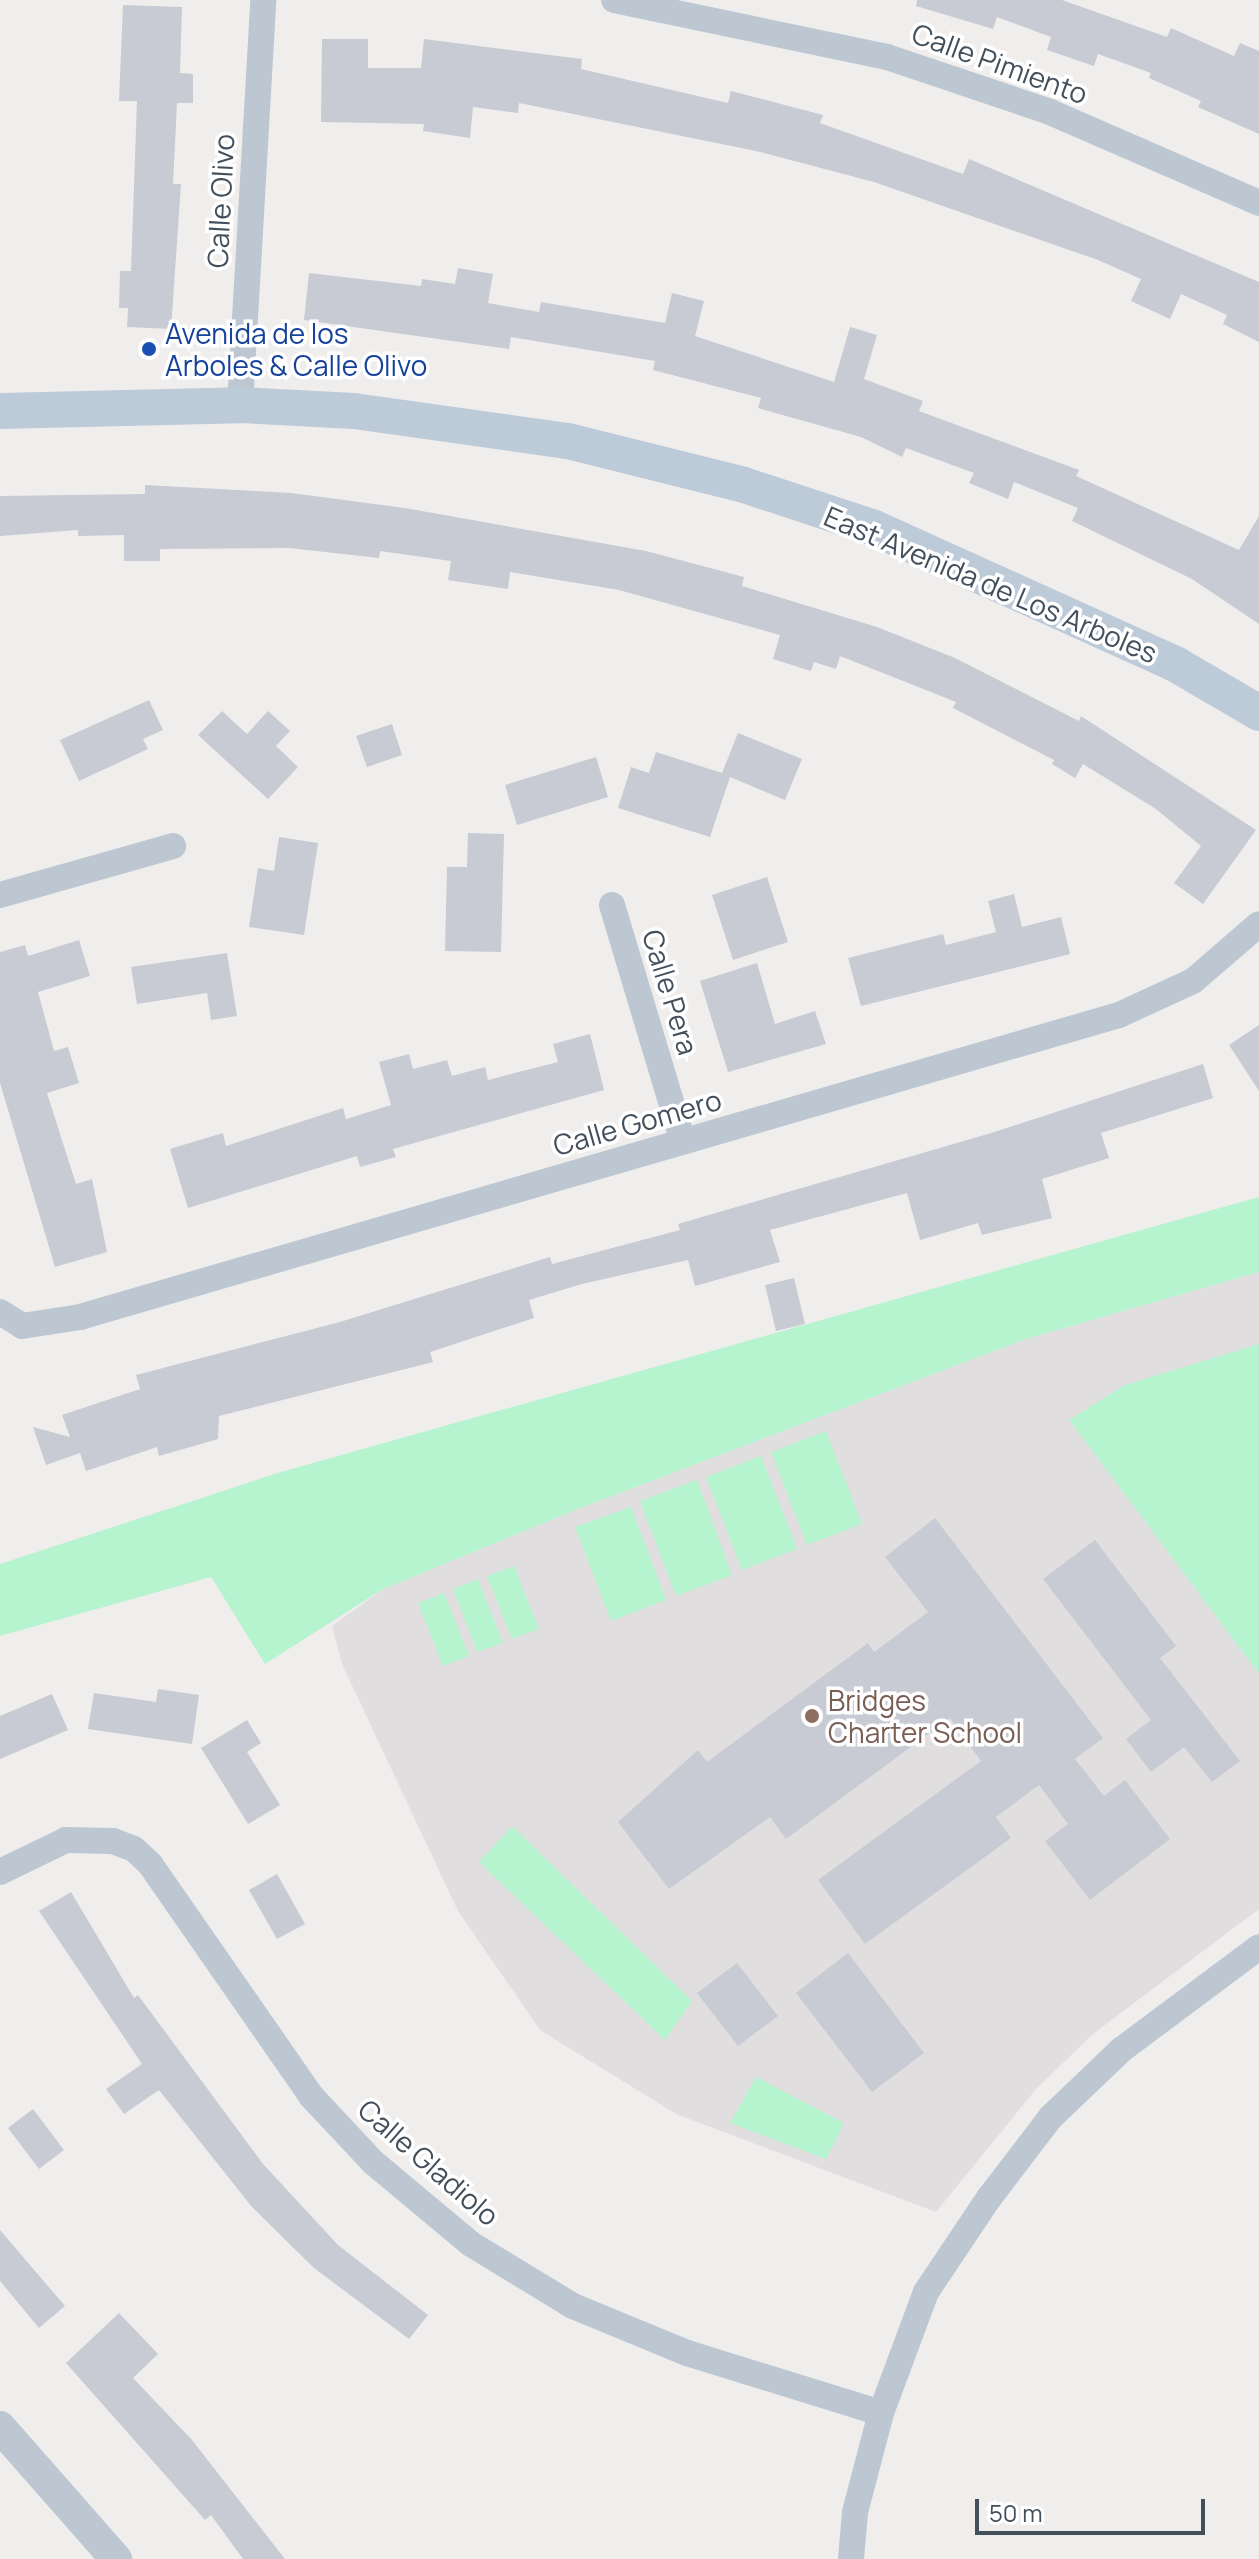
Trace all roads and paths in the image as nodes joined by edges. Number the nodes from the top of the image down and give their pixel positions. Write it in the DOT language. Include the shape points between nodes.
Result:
graph roads {
  1 [pos="263,0"];
  2 [pos="614,0"];
  3 [pos="1259,203"];
  4 [pos="240,405"];
  5 [pos="0,411"];
  6 [pos="1259,713"];
  7 [pos="173,846"];
  8 [pos="0,895"];
  9 [pos="612,905"];
  10 [pos="1259,924"];
  11 [pos="683,1142"];
  12 [pos="5,1316"];
  13 [pos="0,1872"];
  14 [pos="1259,1947"];
  15 [pos="881,2413"];
  16 [pos="0,2427"];
  17 [pos="116,2559"];
  18 [pos="851,2559"];
  1 -- 4 [label="street, Calle Olivo"];
  2 -- 3 [label="street, Calle Pimiento" via="887,57 1050,112"];
  4 -- 5 [label="main road, East Avenida de Los Arboles"];
  4 -- 6 [label="main road, East Avenida de Los Arboles" via="463,423 568,441 744,485 872,527 951,561 1177,665"];
  7 -- 8 [label="street"];
  9 -- 11 [label="street, Calle Pera"];
  10 -- 11 [label="street, Calle Gomero" via="1193,981 1119,1015"];
  11 -- 12 [label="street, Calle Gomero" via="80,1317 22,1326"];
  13 -- 15 [label="street, Calle Gladiolo" via="66,1840 113,1841 134,1849 150,1864 311,2096 374,2163 471,2244 573,2306 687,2353"];
  14 -- 15 [label="street" via="1121,2050 1051,2117 926,2292"];
  15 -- 18 [label="street" via="855,2512"];
  16 -- 17 [label="street"];
}
